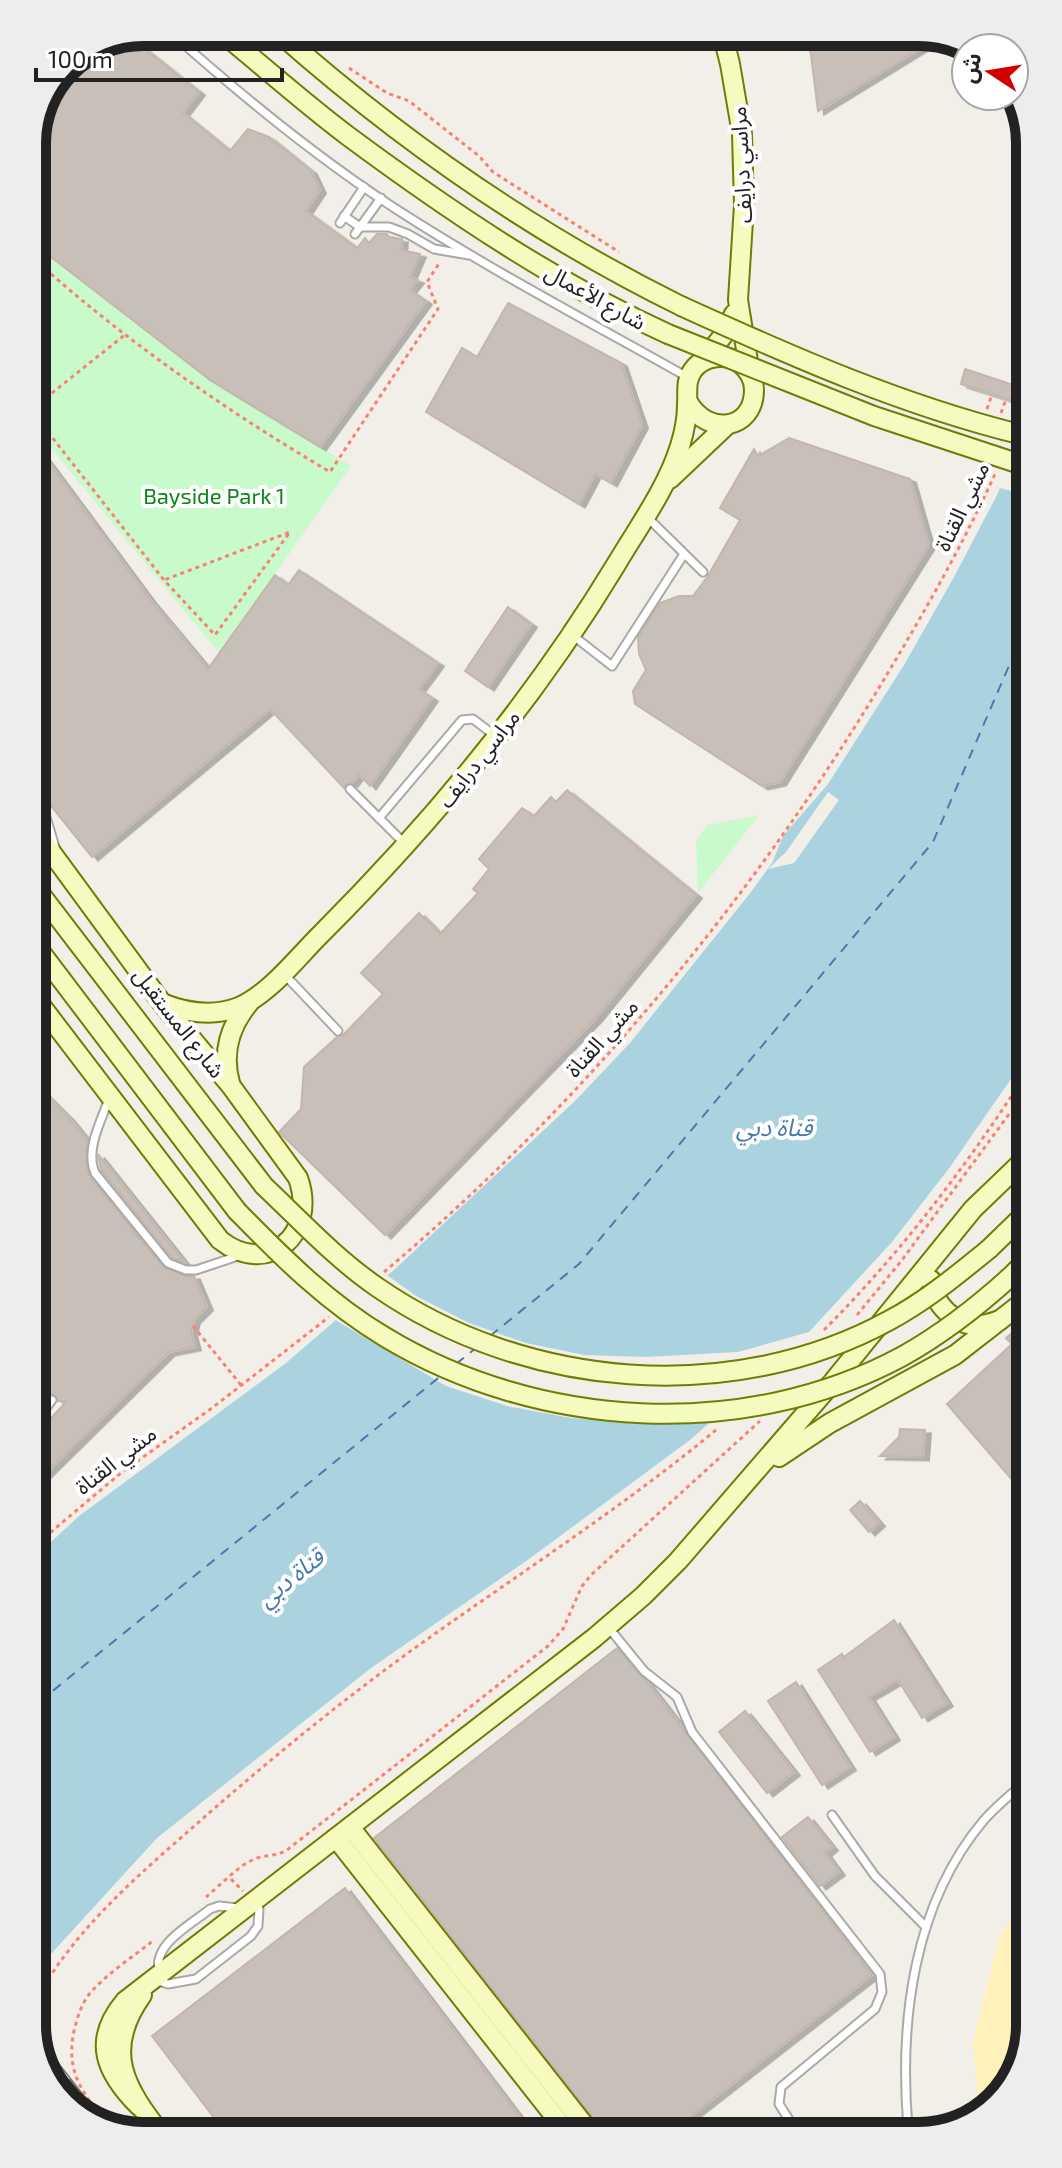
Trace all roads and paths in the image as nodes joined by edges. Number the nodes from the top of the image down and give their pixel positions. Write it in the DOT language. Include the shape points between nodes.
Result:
graph roads {
  1 [pos="188,46"];
  2 [pos="238,46"];
  3 [pos="294,46"];
  4 [pos="725,46"];
  5 [pos="340,60"];
  6 [pos="364,187"];
  7 [pos="381,198"];
  8 [pos="358,230"];
  9 [pos="447,252"];
  10 [pos="618,252"];
  11 [pos="472,255"];
  12 [pos="46,270"];
  13 [pos="738,300"];
  14 [pos="126,334"];
  15 [pos="703,361"];
  16 [pos="751,375"];
  17 [pos="689,378"];
  18 [pos="992,394"];
  19 [pos="1006,399"];
  20 [pos="46,400"];
  21 [pos="688,402"];
  22 [pos="987,409"];
  23 [pos="1001,413"];
  24 [pos="727,425"];
  25 [pos="46,428"];
  26 [pos="1016,433"];
  27 [pos="1000,463"];
  28 [pos="1016,463"];
  29 [pos="663,487"];
  30 [pos="646,515"];
  31 [pos="684,554"];
  32 [pos="703,572"];
  33 [pos="164,580"];
  34 [pos="571,633"];
  35 [pos="496,736"];
  36 [pos="350,789"];
  37 [pos="379,818"];
  38 [pos="46,820"];
  39 [pos="406,845"];
  40 [pos="46,846"];
  41 [pos="57,861"];
  42 [pos="46,901"];
  43 [pos="46,959"];
  44 [pos="283,973"];
  45 [pos="253,998"];
  46 [pos="162,1003"];
  47 [pos="46,1012"];
  48 [pos="338,1031"];
  49 [pos="231,1086"];
  50 [pos="1016,1089"];
  51 [pos="110,1097"];
  52 [pos="1016,1105"];
  53 [pos="1016,1168"];
  54 [pos="1016,1223"];
  55 [pos="245,1253"];
  56 [pos="932,1261"];
  57 [pos="1016,1271"];
  58 [pos="377,1278"];
  59 [pos="1016,1308"];
  60 [pos="328,1318"];
  61 [pos="1001,1320"];
  62 [pos="848,1324"];
  63 [pos="193,1326"];
  64 [pos="823,1331"];
  65 [pos="241,1385"];
  66 [pos="52,1400"];
  67 [pos="46,1408"];
  68 [pos="768,1413"];
  69 [pos="722,1425"];
  70 [pos="749,1481"];
  71 [pos="46,1536"];
  72 [pos="609,1626"];
  73 [pos="1016,1790"];
  74 [pos="832,1815"];
  75 [pos="343,1833"];
  76 [pos="251,1904"];
  77 [pos="197,1905"];
  78 [pos="926,1927"];
  79 [pos="164,1932"];
  80 [pos="157,1978"];
  81 [pos="46,1982"];
  82 [pos="97,2110"];
  83 [pos="152,2122"];
  84 [pos="560,2122"];
  85 [pos="582,2122"];
  86 [pos="791,2122"];
  87 [pos="908,2122"];
  1 -- 6 [label="lane"];
  2 -- 28 [label="street, شارع الأعمال, bridge" via="349,136 583,292 668,334 874,416"];
  3 -- 26 [label="street, شارع الأعمال, bridge" via="450,168 597,263 859,384"];
  4 -- 13 [label="street, مراسي درايف" via="744,170"];
  5 -- 10 [label="path" via="387,93 409,101 493,172"];
  6 -- 7 [label="lane"];
  6 -- 8 [label="lane" via="342,220"];
  7 -- 8 [label="lane"];
  7 -- 11 [label="lane"];
  8 -- 9 [label="lane" via="399,230"];
  9 -- 11 [label="lane"];
  9 -- 14 [label="path" via="427,282 438,309 330,472 203,393"];
  11 -- 17 [label="lane"];
  12 -- 14 [label="path"];
  13 -- 15 [label="street, مراسي درايف" via="725,333"];
  13 -- 16 [label="street, مراسي درايف"];
  14 -- 20 [label="path"];
  15 -- 16 [label="street" via="730,358"];
  15 -- 17 [label="street"];
  16 -- 24 [label="street" via="751,406"];
  17 -- 21 [label="street"];
  18 -- 22 [label="path"];
  19 -- 23 [label="path"];
  21 -- 24 [label="street" via="703,421"];
  21 -- 29 [label="street, مراسي درايف" via="680,446"];
  24 -- 29 [label="street, مراسي درايف"];
  25 -- 33 [label="path"];
  27 -- 58 [label="path, مشي القناة" via="872,700 737,899 572,1093 472,1194"];
  29 -- 30 [label="street, مراسي درايف"];
  30 -- 31 [label="lane"];
  30 -- 34 [label="street, مراسي درايف"];
  31 -- 32 [label="lane"];
  31 -- 34 [label="lane" via="612,666"];
  33 -- 33 [label="path" via="215,635 290,532 276,537"];
  34 -- 35 [label="street, مراسي درايف"];
  35 -- 37 [label="lane" via="473,719 462,720"];
  35 -- 39 [label="street, مراسي درايف"];
  36 -- 37 [label="lane"];
  37 -- 39 [label="lane"];
  38 -- 41 [label="lane"];
  39 -- 44 [label="street, مراسي درايف"];
  40 -- 41 [label="street, شارع المستقبل"];
  41 -- 46 [label="street, شارع المستقبل"];
  42 -- 54 [label="street, شارع المستقبل, bridge" via="264,1186 348,1265 417,1312 505,1351 575,1368 659,1375 719,1372 789,1359 890,1320 989,1249"];
  43 -- 57 [label="street, bridge" via="237,1211 277,1252 385,1337 454,1372 514,1393 640,1413 717,1411 793,1397 900,1357 964,1317"];
  44 -- 45 [label="street, مراسي درايف"];
  44 -- 48 [label="lane"];
  45 -- 46 [label="street, مراسي درايف" via="209,1013"];
  45 -- 49 [label="street, مراسي درايف" via="236,1020 227,1046"];
  46 -- 49 [label="street, شارع المستقبل"];
  47 -- 51 [label="street"];
  49 -- 55 [label="street, شارع المستقبل" via="304,1194 304,1212 288,1242 267,1252"];
  50 -- 64 [label="path" via="931,1209"];
  51 -- 55 [label="street" via="220,1240"];
  51 -- 55 [label="lane" via="91,1164 168,1263 196,1270"];
  52 -- 62 [label="path"];
  53 -- 56 [label="street" via="973,1209"];
  56 -- 61 [label="street" via="930,1284 939,1305 957,1320 979,1325"];
  56 -- 70 [label="street"];
  59 -- 61 [label="street"];
  60 -- 65 [label="path, مشي القناة"];
  61 -- 70 [label="street" via="930,1369 808,1436"];
  63 -- 65 [label="path"];
  65 -- 71 [label="path, مشي القناة" via="122,1472"];
  66 -- 67 [label="lane"];
  68 -- 77 [label="path" via="591,1575 563,1629 548,1646 287,1850 245,1865"];
  69 -- 81 [label="path" via="643,1488 409,1652 240,1785 117,1898"];
  70 -- 72 [label="street" via="660,1580"];
  72 -- 75 [label="street"];
  72 -- 86 [label="lane" via="644,1671 677,1697 692,1732 880,1974 882,1992 875,2009 781,2087 779,2104"];
  73 -- 78 [label="lane" via="961,1853"];
  74 -- 78 [label="lane" via="875,1876"];
  75 -- 76 [label="street"];
  75 -- 84 [label="street"];
  75 -- 85 [label="street"];
  76 -- 80 [label="street"];
  76 -- 80 [label="lane" via="259,1909 260,1920 251,1936 196,1979 168,1984"];
  78 -- 87 [label="lane" via="907,2024"];
  79 -- 82 [label="path" via="90,1993 77,2017 71,2043 73,2071"];
  80 -- 83 [label="street" via="131,2010 121,2040 122,2071"];
}
